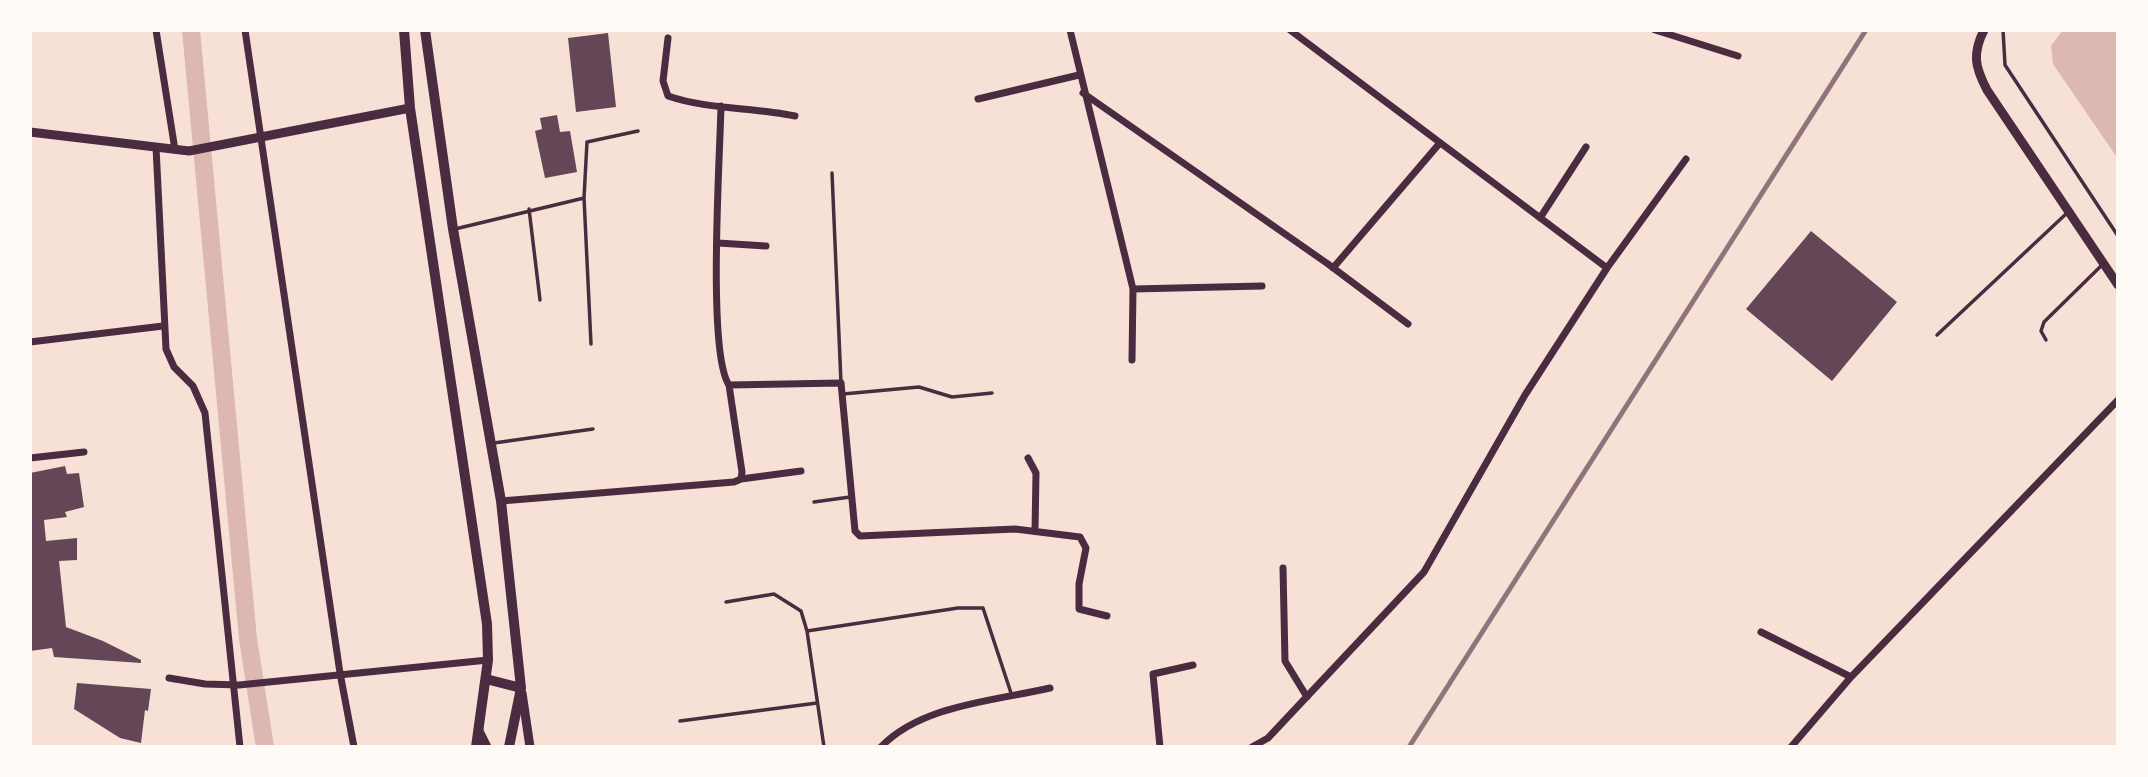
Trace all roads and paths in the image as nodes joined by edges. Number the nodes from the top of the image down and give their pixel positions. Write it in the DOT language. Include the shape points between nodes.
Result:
graph roads {
  1 [pos="156,30"];
  2 [pos="245,30"];
  3 [pos="404,30"];
  4 [pos="425,30"];
  5 [pos="1070,30"];
  6 [pos="1290,30"];
  7 [pos="1655,30"];
  8 [pos="1983,30"];
  9 [pos="2003,30"];
  10 [pos="668,38"];
  11 [pos="1738,56"];
  12 [pos="1079,75"];
  13 [pos="1083,93"];
  14 [pos="978,99"];
  15 [pos="722,106"];
  16 [pos="410,108"];
  17 [pos="795,116"];
  18 [pos="638,131"];
  19 [pos="30,132"];
  20 [pos="260,139"];
  21 [pos="1439,144"];
  22 [pos="156,147"];
  23 [pos="1586,147"];
  24 [pos="175,150"];
  25 [pos="1686,159"];
  26 [pos="832,173"];
  27 [pos="584,198"];
  28 [pos="529,209"];
  29 [pos="2068,212"];
  30 [pos="1540,218"];
  31 [pos="453,229"];
  32 [pos="2118,236"];
  33 [pos="718,243"];
  34 [pos="766,246"];
  35 [pos="2104,263"];
  36 [pos="1333,268"];
  37 [pos="1607,268"];
  38 [pos="2118,285"];
  39 [pos="1262,286"];
  40 [pos="1133,289"];
  41 [pos="540,300"];
  42 [pos="1408,324"];
  43 [pos="163,326"];
  44 [pos="1937,335"];
  45 [pos="2046,340"];
  46 [pos="30,342"];
  47 [pos="591,344"];
  48 [pos="1132,360"];
  49 [pos="841,383"];
  50 [pos="729,385"];
  51 [pos="992,393"];
  52 [pos="843,394"];
  53 [pos="2118,400"];
  54 [pos="593,429"];
  55 [pos="491,443"];
  56 [pos="84,452"];
  57 [pos="30,458"];
  58 [pos="1028,458"];
  59 [pos="801,471"];
  60 [pos="741,478"];
  61 [pos="852,496"];
  62 [pos="501,501"];
  63 [pos="814,502"];
  64 [pos="1035,531"];
  65 [pos="1283,568"];
  66 [pos="726,602"];
  67 [pos="1107,616"];
  68 [pos="807,631"];
  69 [pos="1761,632"];
  70 [pos="488,660"];
  71 [pos="1193,665"];
  72 [pos="340,673"];
  73 [pos="1851,677"];
  74 [pos="169,678"];
  75 [pos="486,678"];
  76 [pos="235,685"];
  77 [pos="521,688"];
  78 [pos="1050,688"];
  79 [pos="1012,696"];
  80 [pos="1307,697"];
  81 [pos="818,703"];
  82 [pos="680,721"];
  83 [pos="479,731"];
  84 [pos="240,747"];
  85 [pos="354,747"];
  86 [pos="476,747"];
  87 [pos="487,747"];
  88 [pos="509,747"];
  89 [pos="530,747"];
  90 [pos="824,747"];
  91 [pos="881,747"];
  92 [pos="1160,747"];
  93 [pos="1252,747"];
  94 [pos="1791,747"];
  1 -- 24 [label="street"];
  2 -- 20 [label="street"];
  3 -- 16 [label="highway"];
  4 -- 31 [label="highway"];
  5 -- 12 [label="street"];
  6 -- 21 [label="street"];
  7 -- 11 [label="street"];
  8 -- 29 [label="street" via="1975,51 1976,68"];
  9 -- 32 [label="lane" via="2005,65"];
  10 -- 15 [label="street" via="663,81 668,96 697,105"];
  12 -- 13 [label="street"];
  12 -- 14 [label="street"];
  13 -- 36 [label="street"];
  13 -- 40 [label="street"];
  15 -- 17 [label="street"];
  15 -- 33 [label="street"];
  16 -- 20 [label="street"];
  16 -- 70 [label="highway" via="475,531"];
  18 -- 27 [label="lane" via="587,142"];
  19 -- 22 [label="street"];
  20 -- 24 [label="street"];
  20 -- 72 [label="street"];
  21 -- 30 [label="street"];
  21 -- 36 [label="street"];
  22 -- 24 [label="street"];
  22 -- 43 [label="street"];
  23 -- 30 [label="street"];
  25 -- 37 [label="street"];
  26 -- 49 [label="lane"];
  27 -- 28 [label="lane"];
  27 -- 47 [label="lane"];
  28 -- 31 [label="lane"];
  28 -- 41 [label="lane"];
  29 -- 35 [label="street"];
  29 -- 44 [label="lane"];
  30 -- 37 [label="street"];
  31 -- 55 [label="highway"];
  33 -- 34 [label="street"];
  33 -- 50 [label="street" via="722,374"];
  35 -- 38 [label="street"];
  35 -- 45 [label="lane" via="2045,322 2041,331"];
  36 -- 42 [label="street"];
  37 -- 80 [label="street" via="1525,395 1424,572"];
  39 -- 40 [label="street"];
  40 -- 48 [label="street"];
  43 -- 46 [label="street"];
  43 -- 76 [label="street" via="174,367 193,386 205,413"];
  49 -- 50 [label="street"];
  49 -- 52 [label="street"];
  50 -- 60 [label="street"];
  51 -- 52 [label="lane" via="952,397 919,387"];
  52 -- 61 [label="street"];
  53 -- 73 [label="street"];
  54 -- 55 [label="lane"];
  55 -- 62 [label="highway"];
  56 -- 57 [label="street"];
  58 -- 64 [label="street" via="1036,473"];
  59 -- 60 [label="street"];
  60 -- 62 [label="street"];
  61 -- 63 [label="lane"];
  61 -- 64 [label="street" via="855,531 860,536"];
  62 -- 77 [label="highway"];
  64 -- 67 [label="street" via="1071,535 1085,542 1079,609"];
  65 -- 80 [label="street" via="1285,661"];
  66 -- 68 [label="lane" via="774,594 801,611"];
  68 -- 79 [label="lane" via="984,608"];
  68 -- 81 [label="lane"];
  69 -- 73 [label="street"];
  70 -- 72 [label="street"];
  70 -- 75 [label="highway"];
  71 -- 92 [label="street" via="1153,674"];
  72 -- 76 [label="street"];
  72 -- 85 [label="street"];
  73 -- 94 [label="street"];
  74 -- 76 [label="street"];
  75 -- 77 [label="highway"];
  75 -- 83 [label="highway"];
  76 -- 84 [label="street"];
  77 -- 88 [label="highway"];
  77 -- 89 [label="street"];
  78 -- 79 [label="street"];
  79 -- 91 [label="street" via="918,718 897,730"];
  80 -- 93 [label="street" via="1268,738"];
  81 -- 82 [label="lane"];
  81 -- 90 [label="lane"];
  83 -- 86 [label="highway"];
  83 -- 87 [label="street"];
}
